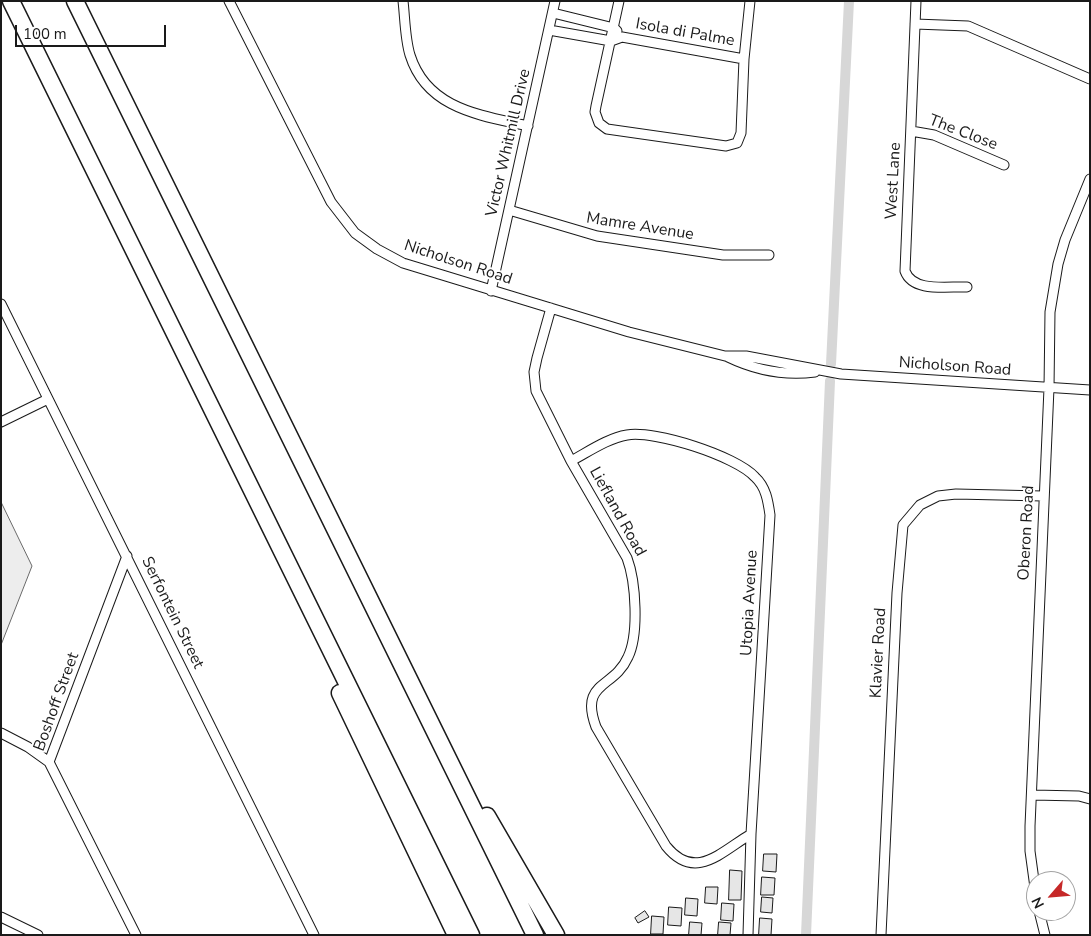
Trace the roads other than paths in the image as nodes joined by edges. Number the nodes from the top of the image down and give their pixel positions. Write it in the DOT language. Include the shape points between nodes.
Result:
graph roads {
  1 [pos="11,1"];
  2 [pos="75,1"];
  3 [pos="229,1"];
  4 [pos="404,1"];
  5 [pos="555,1"];
  6 [pos="619,1"];
  7 [pos="750,1"];
  8 [pos="916,1"];
  9 [pos="553,13"];
  10 [pos="915,24"];
  11 [pos="614,28"];
  12 [pos="549,30"];
  13 [pos="622,37"];
  14 [pos="611,41"];
  15 [pos="744,59"];
  16 [pos="1088,80"];
  17 [pos="528,126"];
  18 [pos="911,131"];
  19 [pos="1004,165"];
  20 [pos="1090,179"];
  21 [pos="509,210"];
  22 [pos="769,255"];
  23 [pos="966,287"];
  24 [pos="491,291"];
  25 [pos="1,304"];
  26 [pos="551,308"];
  27 [pos="1049,388"];
  28 [pos="1090,390"];
  29 [pos="48,399"];
  30 [pos="1,422"];
  31 [pos="571,461"];
  32 [pos="1043,496"];
  33 [pos="282,555"];
  34 [pos="127,556"];
  35 [pos="421,704"];
  36 [pos="1,733"];
  37 [pos="49,762"];
  38 [pos="1033,796"];
  39 [pos="1090,799"];
  40 [pos="751,834"];
  41 [pos="1033,871"];
  42 [pos="1,917"];
  43 [pos="1042,921"];
  44 [pos="38,935"];
  45 [pos="136,935"];
  46 [pos="314,935"];
  47 [pos="456,935"];
  48 [pos="471,935"];
  49 [pos="535,935"];
  50 [pos="556,935"];
  51 [pos="748,935"];
  52 [pos="881,935"];
  53 [pos="1045,935"];
  1 -- 33 [label="highway"];
  2 -- 35 [label="highway"];
  3 -- 24 [label="street, Nicholson Road" via="321,184 344,221 388,256"];
  4 -- 17 [label="street" via="410,54 417,72 435,94 461,110"];
  5 -- 9 [label="street, Victor Whitmill Drive"];
  6 -- 11 [label="street"];
  7 -- 15 [label="street"];
  8 -- 10 [label="street, West Lane"];
  9 -- 11 [label="street, Isola di Palme"];
  9 -- 12 [label="street, Victor Whitmill Drive"];
  10 -- 16 [label="street" via="968,26"];
  10 -- 18 [label="street, West Lane"];
  11 -- 13 [label="street, Isola di Palme"];
  11 -- 14 [label="street"];
  12 -- 14 [label="street, Isola di Palme"];
  12 -- 17 [label="street, Victor Whitmill Drive"];
  13 -- 14 [label="street, Isola di Palme"];
  13 -- 15 [label="street, Isola di Palme"];
  14 -- 15 [label="street" via="595,112 599,123 608,129 726,146 737,143 741,133"];
  17 -- 21 [label="street, Victor Whitmill Drive"];
  18 -- 19 [label="street, The Close" via="934,134"];
  18 -- 23 [label="street, West Lane" via="905,271 916,284"];
  20 -- 27 [label="street, Oberon Road" via="1065,240 1055,281 1050,312"];
  21 -- 22 [label="street, Mamre Avenue" via="597,236 724,255"];
  21 -- 24 [label="street, Victor Whitmill Drive"];
  24 -- 26 [label="street, Nicholson Road"];
  25 -- 29 [label="street, Serfontein Street"];
  26 -- 27 [label="street, Nicholson Road" via="725,356 757,369"];
  26 -- 31 [label="street, Liefland Road" via="534,382"];
  27 -- 28 [label="street, Nicholson Road"];
  27 -- 32 [label="street, Oberon Road"];
  29 -- 30 [label="street"];
  29 -- 34 [label="street, Serfontein Street"];
  31 -- 40 [label="street, Liefland Road" via="627,558 636,591 629,656 592,698 591,713 596,727 666,846 684,863 699,864"];
  31 -- 40 [label="street, Utopia Avenue" via="620,437 643,434 729,458 745,467 763,487 770,515"];
  32 -- 38 [label="street, Oberon Road"];
  32 -- 52 [label="street, Klavier Road" via="938,496 920,505 903,525 896,593"];
  33 -- 47 [label="highway" via="286,575 324,660"];
  33 -- 48 [label="highway"];
  34 -- 37 [label="street, Boshoff Street"];
  34 -- 46 [label="street, Serfontein Street"];
  35 -- 49 [label="highway"];
  35 -- 50 [label="highway"];
  36 -- 37 [label="street"];
  37 -- 45 [label="street, Boshoff Street"];
  38 -- 39 [label="street"];
  38 -- 41 [label="street, Oberon Road" via="1030,851"];
  40 -- 51 [label="street, Utopia Avenue"];
  42 -- 44 [label="street"];
  43 -- 53 [label="street"];
}
